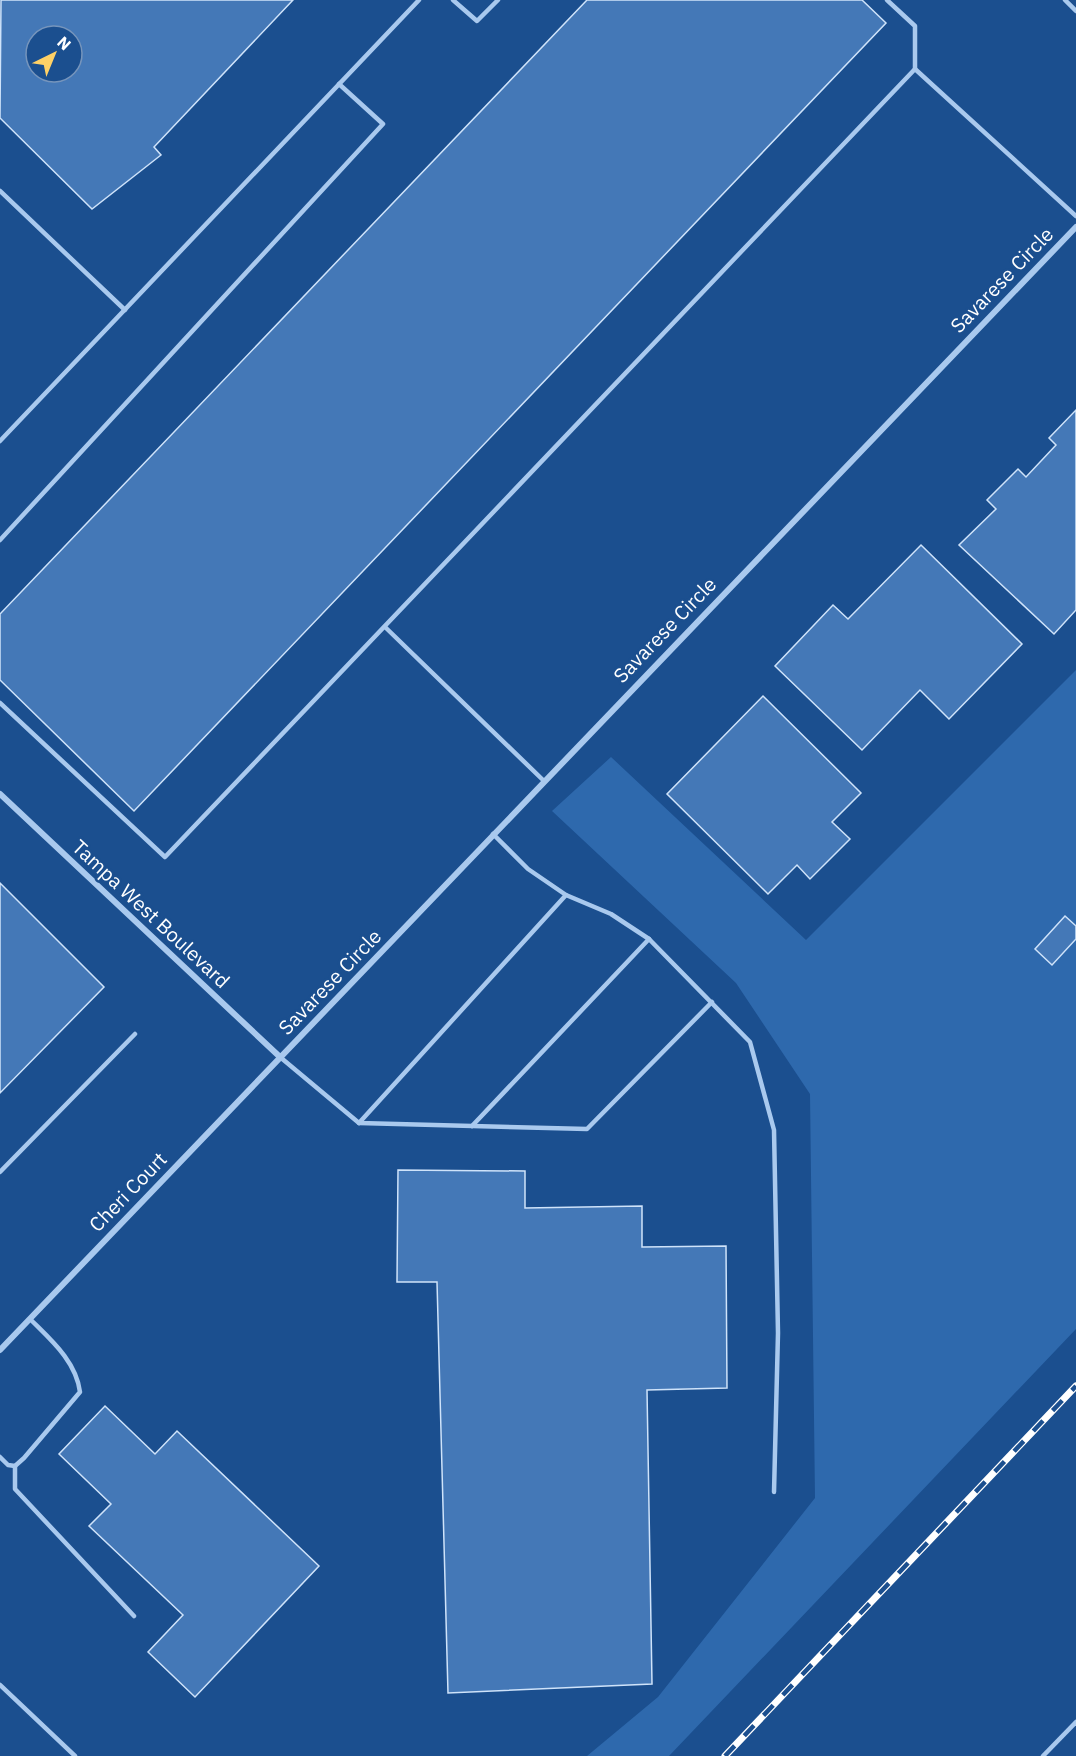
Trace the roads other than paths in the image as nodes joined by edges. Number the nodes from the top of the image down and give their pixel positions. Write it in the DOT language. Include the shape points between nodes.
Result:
graph roads {
  1 [pos="419,0"];
  2 [pos="453,0"];
  3 [pos="498,0"];
  4 [pos="887,0"];
  5 [pos="1065,0"];
  6 [pos="1076,11"];
  7 [pos="915,69"];
  8 [pos="339,84"];
  9 [pos="0,191"];
  10 [pos="1076,216"];
  11 [pos="1076,227"];
  12 [pos="125,310"];
  13 [pos="0,432"];
  14 [pos="5,436"];
  15 [pos="0,441"];
  16 [pos="0,540"];
  17 [pos="385,627"];
  18 [pos="0,703"];
  19 [pos="544,781"];
  20 [pos="0,794"];
  21 [pos="494,834"];
  22 [pos="567,895"];
  23 [pos="649,939"];
  24 [pos="712,1002"];
  25 [pos="135,1034"];
  26 [pos="280,1058"];
  27 [pos="359,1123"];
  28 [pos="472,1126"];
  29 [pos="0,1172"];
  30 [pos="30,1319"];
  31 [pos="0,1350"];
  32 [pos="0,1457"];
  33 [pos="15,1466"];
  34 [pos="774,1492"];
  35 [pos="134,1616"];
  36 [pos="0,1685"];
  37 [pos="1076,1722"];
  38 [pos="75,1756"];
  39 [pos="1043,1756"];
  1 -- 8 [label="lane"];
  2 -- 3 [label="lane" via="477,21"];
  4 -- 7 [label="lane" via="915,26"];
  5 -- 6 [label="lane"];
  7 -- 10 [label="lane"];
  7 -- 17 [label="lane"];
  8 -- 12 [label="lane"];
  8 -- 16 [label="lane" via="383,124"];
  9 -- 12 [label="lane"];
  11 -- 19 [label="street, Savarese Circle"];
  12 -- 14 [label="lane"];
  13 -- 14 [label="lane"];
  14 -- 15 [label="lane"];
  17 -- 18 [label="lane" via="165,857"];
  17 -- 19 [label="lane"];
  19 -- 21 [label="street, Savarese Circle"];
  20 -- 26 [label="street, Tampa West Boulevard"];
  21 -- 22 [label="lane" via="528,869"];
  21 -- 26 [label="street, Savarese Circle"];
  22 -- 23 [label="lane" via="611,914"];
  22 -- 27 [label="lane"];
  23 -- 24 [label="lane"];
  23 -- 28 [label="lane"];
  24 -- 28 [label="lane" via="587,1129"];
  24 -- 34 [label="lane" via="750,1042 774,1130 778,1333"];
  25 -- 29 [label="lane"];
  26 -- 27 [label="lane"];
  26 -- 30 [label="street, Cheri Court"];
  27 -- 28 [label="lane"];
  30 -- 31 [label="street, Cheri Court"];
  30 -- 33 [label="lane" via="58,1347 78,1375 80,1392"];
  32 -- 33 [label="lane"];
  33 -- 35 [label="lane" via="15,1489"];
  36 -- 38 [label="lane"];
  37 -- 39 [label="lane"];
}
